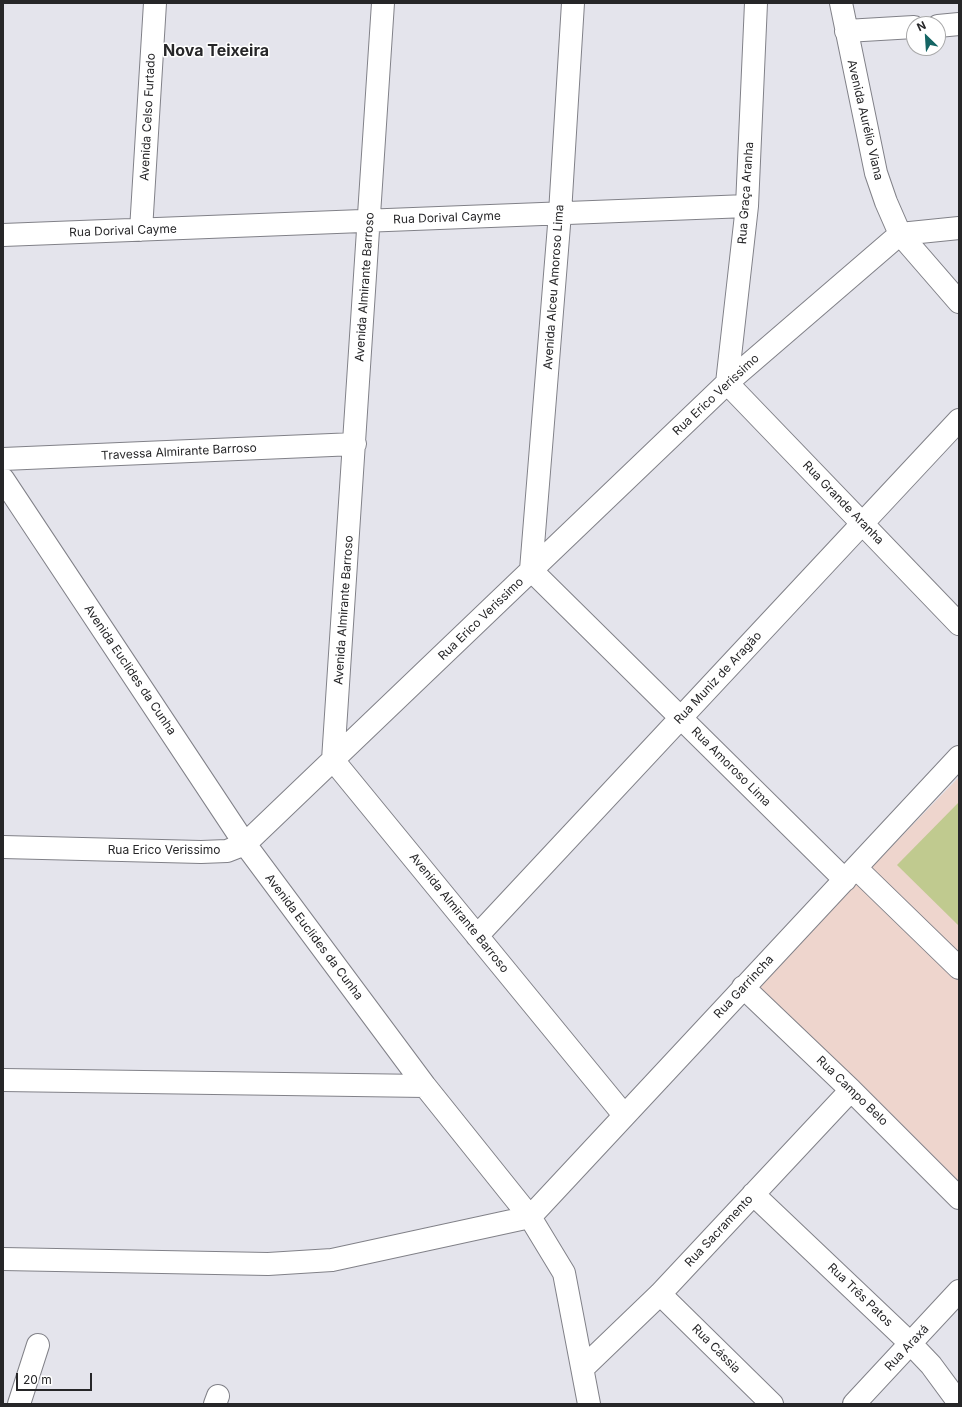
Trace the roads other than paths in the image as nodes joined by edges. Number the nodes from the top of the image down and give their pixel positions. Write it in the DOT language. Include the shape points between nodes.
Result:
graph roads {
  1 [pos="155,3"];
  2 [pos="383,3"];
  3 [pos="573,3"];
  4 [pos="756,3"];
  5 [pos="841,3"];
  6 [pos="959,24"];
  7 [pos="946,25"];
  8 [pos="906,27"];
  9 [pos="846,31"];
  10 [pos="748,206"];
  11 [pos="560,213"];
  12 [pos="369,221"];
  13 [pos="959,228"];
  14 [pos="142,230"];
  15 [pos="900,234"];
  16 [pos="3,236"];
  17 [pos="959,302"];
  18 [pos="727,382"];
  19 [pos="959,420"];
  20 [pos="355,444"];
  21 [pos="3,459"];
  22 [pos="3,479"];
  23 [pos="863,523"];
  24 [pos="532,570"];
  25 [pos="959,624"];
  26 [pos="681,718"];
  27 [pos="959,757"];
  28 [pos="333,760"];
  29 [pos="244,844"];
  30 [pos="3,847"];
  31 [pos="851,874"];
  32 [pos="477,936"];
  33 [pos="959,968"];
  34 [pos="743,987"];
  35 [pos="3,1080"];
  36 [pos="425,1086"];
  37 [pos="852,1090"];
  38 [pos="624,1115"];
  39 [pos="754,1194"];
  40 [pos="959,1198"];
  41 [pos="530,1217"];
  42 [pos="3,1259"];
  43 [pos="959,1291"];
  44 [pos="660,1294"];
  45 [pos="911,1344"];
  46 [pos="38,1345"];
  47 [pos="583,1368"];
  48 [pos="3,1402"];
  49 [pos="959,1403"];
  50 [pos="10,1404"];
  51 [pos="19,1404"];
  52 [pos="589,1404"];
  53 [pos="772,1404"];
  54 [pos="854,1404"];
  1 -- 14 [label="street, Avenida Celso Furtado"];
  2 -- 12 [label="street, Avenida Almirante Barroso"];
  3 -- 11 [label="street, Avenida Alceu Amoroso Lima"];
  4 -- 10 [label="street, Rua Graça Aranha"];
  5 -- 9 [label="street, Avenida Aurélio Viana"];
  6 -- 7 [label="street"];
  8 -- 9 [label="street"];
  9 -- 15 [label="street, Avenida Aurélio Viana" via="876,173"];
  10 -- 11 [label="street, Rua Dorival Cayme"];
  10 -- 18 [label="street, Rua Graça Aranha"];
  11 -- 12 [label="street, Rua Dorival Cayme"];
  11 -- 24 [label="street, Avenida Alceu Amoroso Lima"];
  12 -- 14 [label="street, Rua Dorival Cayme"];
  12 -- 20 [label="street, Avenida Almirante Barroso"];
  13 -- 15 [label="street"];
  14 -- 16 [label="street, Rua Dorival Cayme"];
  15 -- 17 [label="street, Avenida Aurélio Viana"];
  15 -- 18 [label="street, Rua Erico Verissimo"];
  18 -- 23 [label="street, Rua Grande Aranha"];
  18 -- 24 [label="street, Rua Erico Verissimo"];
  19 -- 23 [label="street, Rua Muniz de Aragão"];
  20 -- 21 [label="street, Travessa Almirante Barroso"];
  20 -- 28 [label="street, Avenida Almirante Barroso"];
  22 -- 29 [label="street, Avenida Euclides da Cunha"];
  23 -- 25 [label="street, Rua Grande Aranha"];
  23 -- 26 [label="street, Rua Muniz de Aragão"];
  24 -- 26 [label="street, Rua Amoroso Lima"];
  24 -- 28 [label="street, Rua Erico Verissimo"];
  26 -- 31 [label="street, Rua Amoroso Lima"];
  26 -- 32 [label="street, Rua Muniz de Aragão"];
  27 -- 31 [label="street, Rua Garrincha"];
  28 -- 29 [label="street, Rua Erico Verissimo"];
  28 -- 32 [label="street, Avenida Almirante Barroso"];
  29 -- 30 [label="street, Rua Erico Verissimo" via="226,851 201,852"];
  29 -- 36 [label="street, Avenida Euclides da Cunha"];
  31 -- 33 [label="street, Rua Amoroso Lima"];
  31 -- 34 [label="street, Rua Garrincha"];
  32 -- 38 [label="street, Avenida Almirante Barroso"];
  34 -- 37 [label="street, Rua Campo Belo"];
  34 -- 38 [label="street, Rua Garrincha"];
  35 -- 36 [label="street"];
  36 -- 41 [label="street, Avenida Euclides da Cunha"];
  37 -- 39 [label="street, Rua Sacramento"];
  37 -- 40 [label="street, Rua Campo Belo"];
  38 -- 41 [label="street, Rua Garrincha"];
  39 -- 44 [label="street, Rua Sacramento"];
  39 -- 45 [label="street, Rua Três Patos"];
  41 -- 42 [label="street" via="332,1260 268,1264"];
  41 -- 47 [label="street, Avenida Euclides da Cunha" via="564,1273"];
  43 -- 45 [label="street, Rua Araxá"];
  44 -- 47 [label="street, Rua Sacramento"];
  44 -- 53 [label="street, Rua Cássia"];
  45 -- 49 [label="street, Rua Três Patos"];
  45 -- 54 [label="street, Rua Araxá"];
  46 -- 51 [label="street"];
  47 -- 52 [label="street, Avenida Euclides da Cunha"];
  48 -- 50 [label="street"];
}
